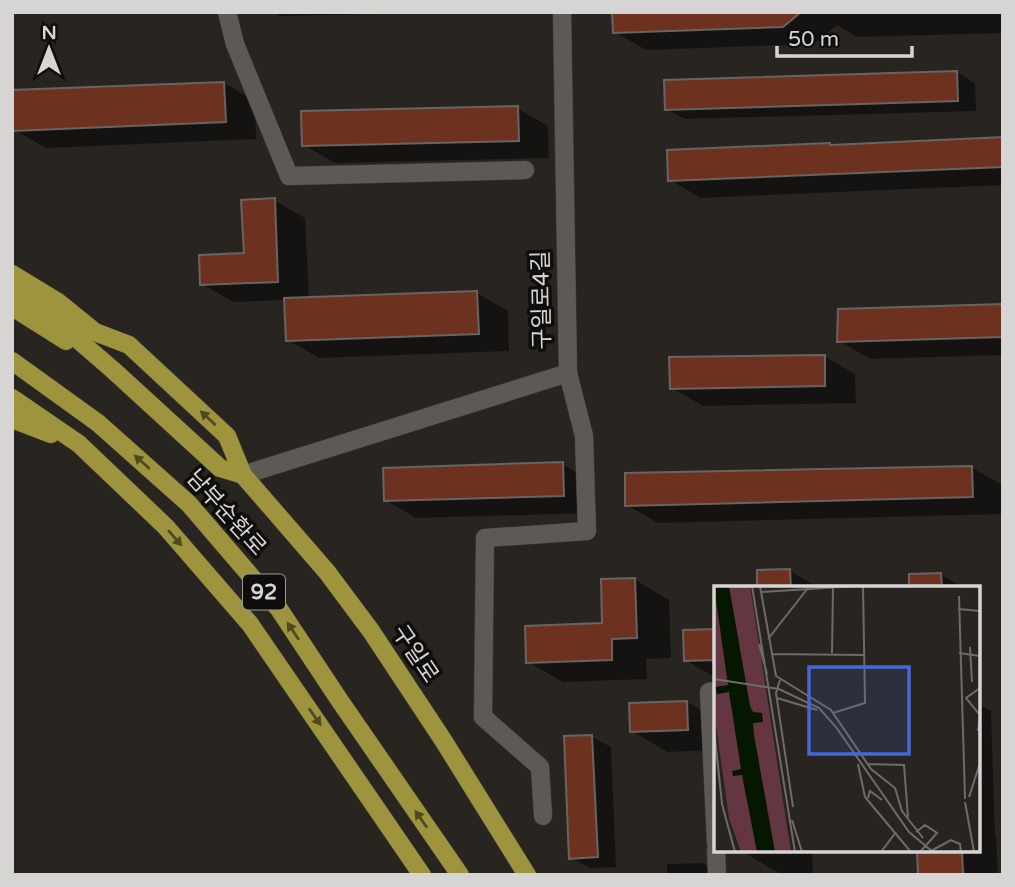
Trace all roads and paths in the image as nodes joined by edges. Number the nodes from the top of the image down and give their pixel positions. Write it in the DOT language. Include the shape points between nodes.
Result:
graph roads {
  1 [pos="226,12"];
  2 [pos="562,12"];
  3 [pos="525,170"];
  4 [pos="12,274"];
  5 [pos="12,290"];
  6 [pos="12,307"];
  7 [pos="96,331"];
  8 [pos="12,361"];
  9 [pos="113,370"];
  10 [pos="568,373"];
  11 [pos="12,398"];
  12 [pos="12,419"];
  13 [pos="79,444"];
  14 [pos="243,475"];
  15 [pos="714,691"];
  16 [pos="714,800"];
  17 [pos="543,816"];
  18 [pos="716,852"];
  19 [pos="422,875"];
  20 [pos="460,875"];
  21 [pos="527,875"];
  22 [pos="717,875"];
  1 -- 3 [label="street" via="289,176"];
  2 -- 10 [label="street, 구일로4길"];
  4 -- 7 [label="main road, 구일로"];
  5 -- 9 [label="main road" via="47,313"];
  6 -- 9 [label="main road"];
  7 -- 9 [label="main road, 구일로"];
  14 -- 7 [label="main road, 구일로, one-way" via="227,436 129,345"];
  20 -- 8 [label="main road, 남부순환로 / 92, one-way" via="279,609 189,504 98,423"];
  9 -- 14 [label="main road, 구일로" via="219,468"];
  10 -- 14 [label="street, 구일로4길"];
  10 -- 17 [label="street" via="584,436 586,531 485,538 482,717 540,767"];
  11 -- 13 [label="main road, 92"];
  12 -- 13 [label="main road"];
  13 -- 19 [label="main road, 92, one-way" via="166,527 250,624"];
  14 -- 21 [label="main road, 구일로" via="371,631"];
  15 -- 16 [label="street" via="709,692"];
  18 -- 22 [label="street"];
}
